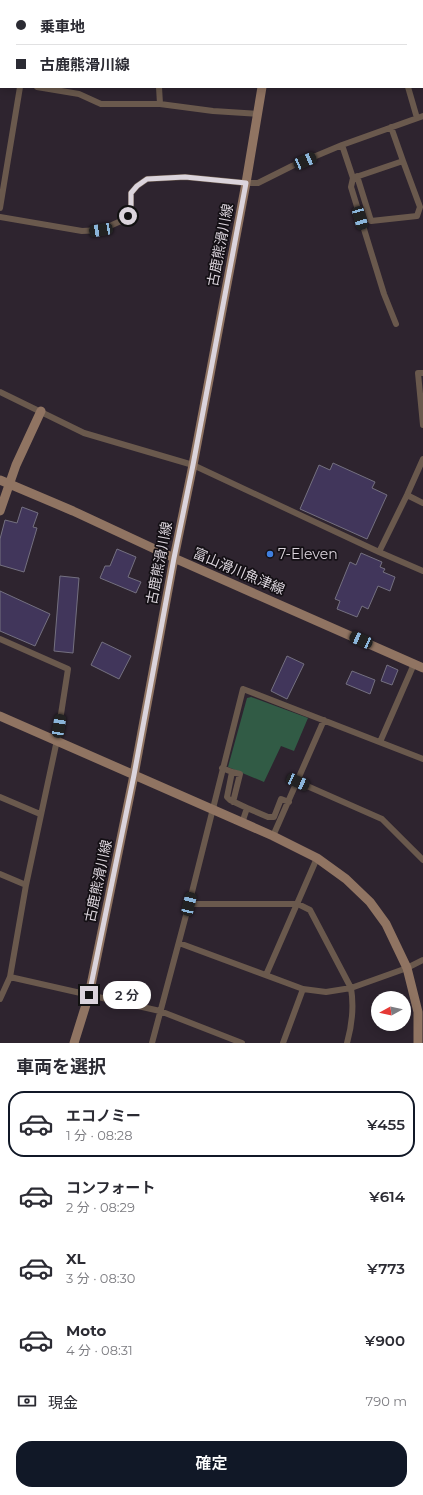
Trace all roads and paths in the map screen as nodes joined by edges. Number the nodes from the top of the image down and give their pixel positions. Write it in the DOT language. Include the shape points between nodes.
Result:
graph roads {
  1 [pos="20,88"];
  2 [pos="43,88"];
  3 [pos="159,88"];
  4 [pos="262,88"];
  5 [pos="408,88"];
  6 [pos="160,104"];
  7 [pos="258,114"];
  8 [pos="420,117"];
  9 [pos="391,127"];
  10 [pos="342,145"];
  11 [pos="403,161"];
  12 [pos="355,177"];
  13 [pos="246,183"];
  14 [pos="0,208"];
  15 [pos="0,216"];
  16 [pos="396,324"];
  17 [pos="423,373"];
  18 [pos="0,392"];
  19 [pos="41,412"];
  20 [pos="423,426"];
  21 [pos="423,459"];
  22 [pos="193,465"];
  23 [pos="0,480"];
  24 [pos="10,485"];
  25 [pos="407,495"];
  26 [pos="423,503"];
  27 [pos="0,511"];
  28 [pos="379,552"];
  29 [pos="174,558"];
  30 [pos="423,572"];
  31 [pos="0,639"];
  32 [pos="414,664"];
  33 [pos="423,668"];
  34 [pos="0,716"];
  35 [pos="324,720"];
  36 [pos="57,740"];
  37 [pos="380,742"];
  38 [pos="423,759"];
  39 [pos="222,768"];
  40 [pos="232,772"];
  41 [pos="240,774"];
  42 [pos="134,775"];
  43 [pos="247,777"];
  44 [pos="298,782"];
  45 [pos="0,797"];
  46 [pos="233,802"];
  47 [pos="289,802"];
  48 [pos="247,808"];
  49 [pos="211,810"];
  50 [pos="40,814"];
  51 [pos="242,823"];
  52 [pos="273,836"];
  53 [pos="317,858"];
  54 [pos="423,860"];
  55 [pos="0,874"];
  56 [pos="26,885"];
  57 [pos="189,904"];
  58 [pos="298,904"];
  59 [pos="179,943"];
  60 [pos="423,960"];
  61 [pos="407,968"];
  62 [pos="266,975"];
  63 [pos="10,977"];
  64 [pos="351,988"];
  65 [pos="303,989"];
  66 [pos="89,995"];
  67 [pos="0,999"];
  68 [pos="160,1011"];
  69 [pos="74,1043"];
  70 [pos="152,1043"];
  71 [pos="242,1043"];
  72 [pos="283,1043"];
  73 [pos="347,1043"];
  74 [pos="418,1043"];
  1 -- 14 [label="street"];
  2 -- 6 [label="street" via="79,94 101,104"];
  3 -- 6 [label="street"];
  4 -- 7 [label="main road, 古鹿熊滑川線"];
  5 -- 8 [label="street"];
  6 -- 7 [label="street"];
  7 -- 13 [label="main road, 古鹿熊滑川線"];
  8 -- 9 [label="street"];
  9 -- 10 [label="street"];
  9 -- 11 [label="street"];
  10 -- 12 [label="street"];
  10 -- 13 [label="street" via="258,183"];
  11 -- 12 [label="street"];
  11 -- 12 [label="street" via="420,207 417,216 371,221"];
  12 -- 16 [label="street" via="351,187 355,202"];
  13 -- 15 [label="street" via="185,177 147,179 131,193 128,216 101,230 82,230"];
  13 -- 22 [label="main road, 古鹿熊滑川線"];
  17 -- 20 [label="street" via="418,373"];
  18 -- 19 [label="street"];
  19 -- 22 [label="street" via="84,433"];
  19 -- 24 [label="main road" via="16,465"];
  21 -- 25 [label="street"];
  22 -- 28 [label="street"];
  22 -- 29 [label="main road, 古鹿熊滑川線"];
  23 -- 24 [label="main road, 富山滑川魚津線"];
  24 -- 27 [label="main road"];
  24 -- 29 [label="main road, 富山滑川魚津線"];
  25 -- 26 [label="street"];
  25 -- 28 [label="street"];
  28 -- 30 [label="street"];
  29 -- 32 [label="main road, 富山滑川魚津線"];
  29 -- 42 [label="main road, 古鹿熊滑川線"];
  31 -- 36 [label="street" via="68,668"];
  32 -- 33 [label="main road, 富山滑川魚津線"];
  32 -- 37 [label="street"];
  34 -- 36 [label="main road"];
  35 -- 37 [label="street"];
  35 -- 39 [label="street" via="243,689"];
  35 -- 44 [label="street"];
  36 -- 42 [label="main road"];
  36 -- 50 [label="street"];
  37 -- 38 [label="street"];
  39 -- 40 [label="street"];
  39 -- 49 [label="street"];
  40 -- 41 [label="street"];
  40 -- 46 [label="street" via="228,797"];
  41 -- 43 [label="street"];
  41 -- 46 [label="street"];
  42 -- 49 [label="main road"];
  42 -- 66 [label="main road, 古鹿熊滑川線"];
  44 -- 47 [label="street"];
  44 -- 54 [label="street" via="382,819"];
  45 -- 50 [label="street"];
  46 -- 48 [label="street"];
  47 -- 48 [label="street" via="281,799 274,817"];
  47 -- 52 [label="street"];
  48 -- 51 [label="street"];
  49 -- 51 [label="main road"];
  49 -- 57 [label="street"];
  50 -- 56 [label="street"];
  51 -- 52 [label="main road"];
  52 -- 53 [label="main road"];
  53 -- 58 [label="street"];
  53 -- 61 [label="main road" via="346,879 370,902 386,924"];
  55 -- 56 [label="street"];
  56 -- 63 [label="street"];
  57 -- 58 [label="street"];
  57 -- 59 [label="street"];
  58 -- 62 [label="street"];
  58 -- 64 [label="street" via="310,910"];
  59 -- 62 [label="street"];
  59 -- 68 [label="street"];
  60 -- 61 [label="street"];
  61 -- 64 [label="street"];
  61 -- 74 [label="main road" via="418,1012"];
  62 -- 65 [label="street"];
  63 -- 66 [label="street"];
  63 -- 67 [label="street"];
  64 -- 65 [label="street" via="326,992"];
  64 -- 73 [label="street" via="353,1001"];
  65 -- 72 [label="street"];
  66 -- 68 [label="street"];
  66 -- 69 [label="main road, 古鹿熊滑川線"];
  68 -- 70 [label="street"];
  68 -- 71 [label="street"];
}
